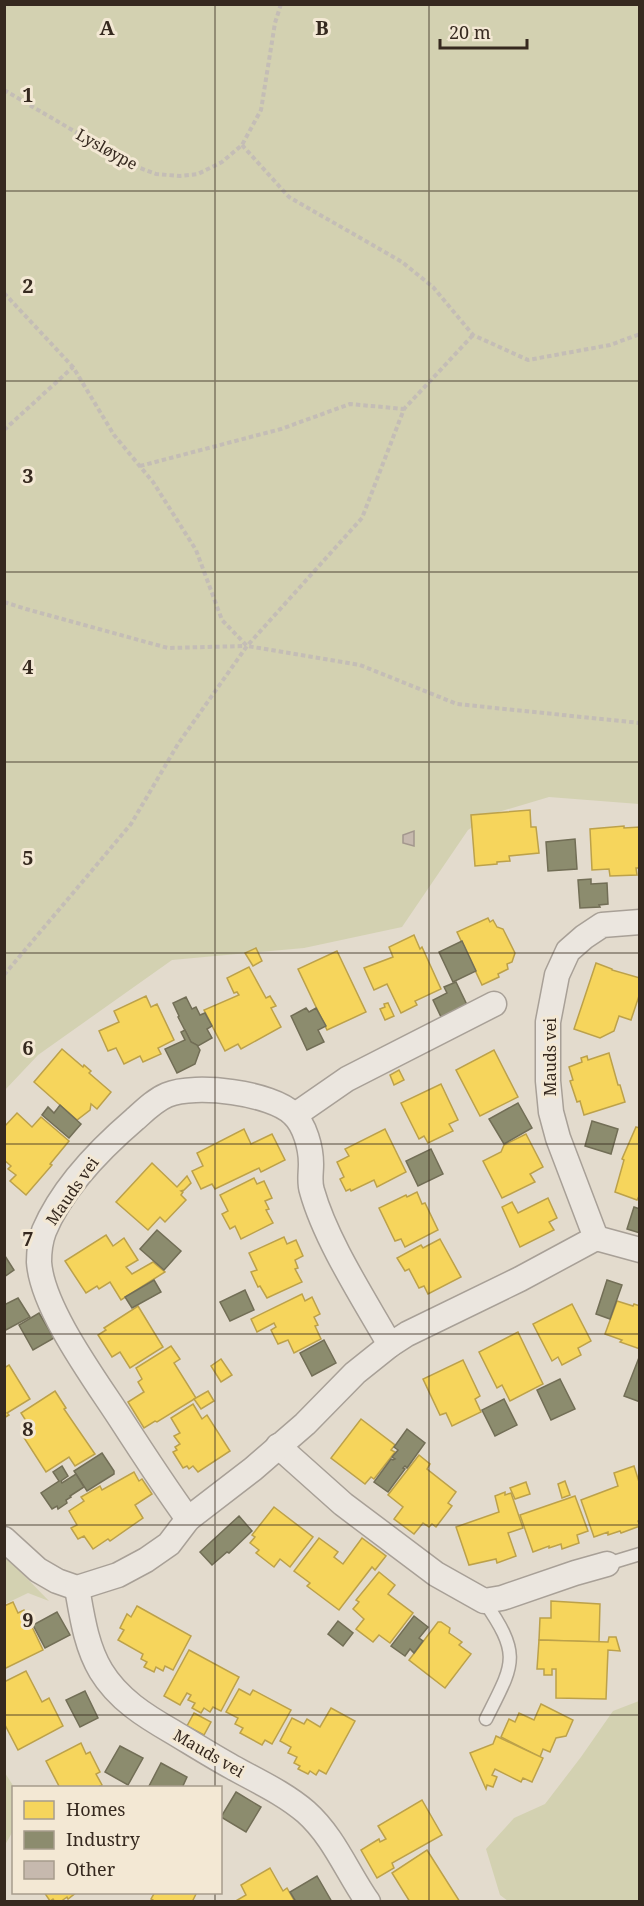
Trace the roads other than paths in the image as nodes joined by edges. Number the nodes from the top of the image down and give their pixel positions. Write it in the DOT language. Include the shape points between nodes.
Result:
graph roads {
  1 [pos="639,922"];
  2 [pos="494,1004"];
  3 [pos="295,1115"];
  4 [pos="596,1238"];
  5 [pos="639,1250"];
  6 [pos="390,1345"];
  7 [pos="278,1446"];
  8 [pos="188,1520"];
  9 [pos="4,1539"];
  10 [pos="639,1554"];
  11 [pos="607,1564"];
  12 [pos="77,1588"];
  13 [pos="484,1601"];
  14 [pos="486,1719"];
  15 [pos="368,1902"];
  1 -- 4 [label="street, Mauds vei" via="602,925 568,951 557,975 548,1022 551,1112"];
  2 -- 3 [label="street" via="347,1079"];
  3 -- 6 [label="street" via="306,1136 312,1191 322,1218"];
  3 -- 8 [label="street, Mauds vei" via="282,1105 233,1092 189,1089 168,1094 149,1105 96,1156 43,1233 39,1260 42,1284 53,1308 84,1364"];
  4 -- 5 [label="street"];
  4 -- 6 [label="street"];
  6 -- 7 [label="street"];
  7 -- 8 [label="street"];
  7 -- 13 [label="street" via="343,1504 436,1574"];
  8 -- 12 [label="street" via="169,1544 146,1560 118,1575"];
  9 -- 12 [label="street" via="38,1570"];
  10 -- 11 [label="lane"];
  11 -- 13 [label="street"];
  12 -- 15 [label="street, Mauds vei" via="89,1644 118,1694 146,1716 280,1793 307,1813 329,1837"];
  13 -- 14 [label="lane" via="510,1649 507,1678"];
}
